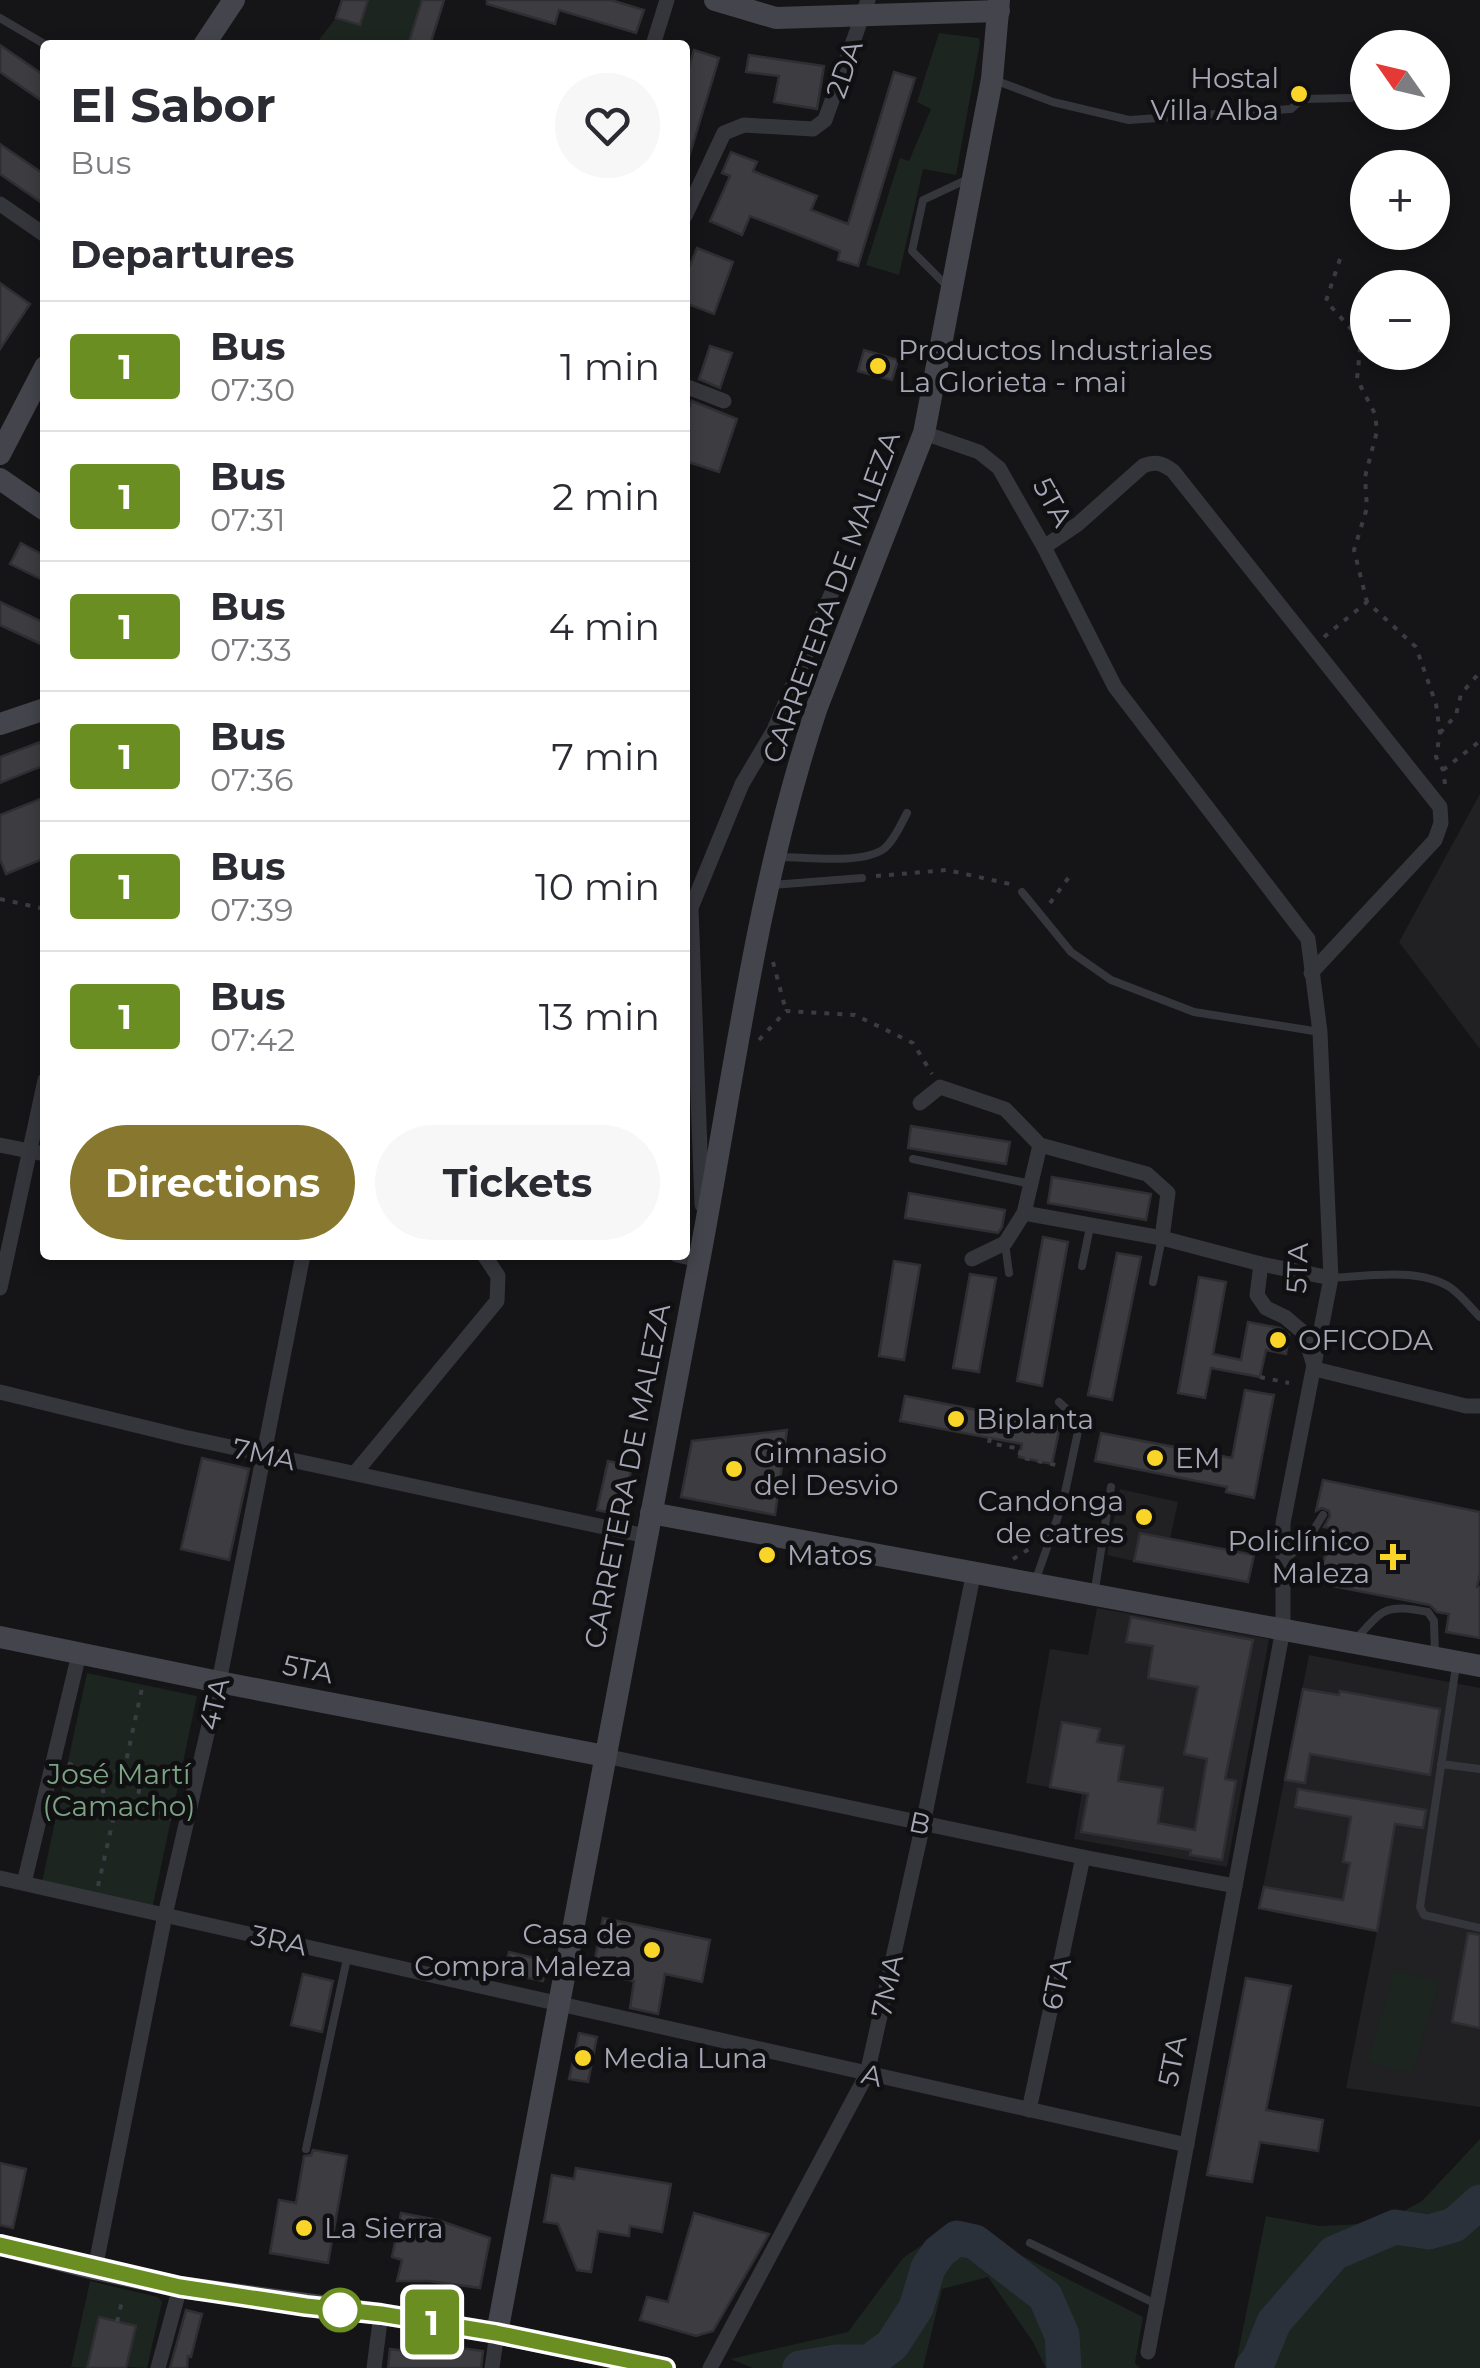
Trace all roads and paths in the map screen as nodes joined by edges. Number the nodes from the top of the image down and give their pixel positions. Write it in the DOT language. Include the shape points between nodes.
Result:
graph roads {
  1 [pos="234,0"];
  2 [pos="667,0"];
  3 [pos="714,0"];
  4 [pos="999,6"];
  5 [pos="866,7"];
  6 [pos="0,18"];
  7 [pos="207,40"];
  8 [pos="655,40"];
  9 [pos="40,41"];
  10 [pos="992,79"];
  11 [pos="1350,98"];
  12 [pos="974,176"];
  13 [pos="0,204"];
  14 [pos="690,205"];
  15 [pos="40,232"];
  16 [pos="1340,259"];
  17 [pos="952,291"];
  18 [pos="40,377"];
  19 [pos="690,388"];
  20 [pos="724,400"];
  21 [pos="924,433"];
  22 [pos="0,454"];
  23 [pos="0,479"];
  24 [pos="40,507"];
  25 [pos="1044,547"];
  26 [pos="833,590"];
  27 [pos="1367,602"];
  28 [pos="1312,646"];
  29 [pos="1480,672"];
  30 [pos="40,710"];
  31 [pos="0,724"];
  32 [pos="1440,734"];
  33 [pos="1480,741"];
  34 [pos="1443,770"];
  35 [pos="1440,807"];
  36 [pos="907,813"];
  37 [pos="776,857"];
  38 [pos="1069,877"];
  39 [pos="862,878"];
  40 [pos="768,885"];
  41 [pos="1022,892"];
  42 [pos="0,899"];
  43 [pos="690,902"];
  44 [pos="40,908"];
  45 [pos="1041,914"];
  46 [pos="754,950"];
  47 [pos="690,954"];
  48 [pos="1311,973"];
  49 [pos="786,1011"];
  50 [pos="1320,1032"];
  51 [pos="738,1048"];
  52 [pos="940,1086"];
  53 [pos="920,1103"];
  54 [pos="0,1145"];
  55 [pos="1040,1145"];
  56 [pos="38,1152"];
  57 [pos="913,1159"];
  58 [pos="1031,1184"];
  59 [pos="1024,1213"];
  60 [pos="1090,1224"];
  61 [pos="702,1234"];
  62 [pos="1162,1238"];
  63 [pos="1005,1244"];
  64 [pos="690,1254"];
  65 [pos="972,1258"];
  66 [pos="302,1260"];
  67 [pos="487,1260"];
  68 [pos="688,1260"];
  69 [pos="1261,1264"];
  70 [pos="1082,1266"];
  71 [pos="1010,1273"];
  72 [pos="1331,1278"];
  73 [pos="1153,1282"];
  74 [pos="0,1288"];
  75 [pos="1480,1317"];
  76 [pos="1315,1370"];
  77 [pos="1260,1378"];
  78 [pos="1289,1383"];
  79 [pos="0,1392"];
  80 [pos="1059,1402"];
  81 [pos="1480,1406"];
  82 [pos="990,1438"];
  83 [pos="262,1455"];
  84 [pos="1071,1467"];
  85 [pos="356,1473"];
  86 [pos="1110,1488"];
  87 [pos="1323,1515"];
  88 [pos="648,1524"];
  89 [pos="1051,1535"];
  90 [pos="1284,1561"];
  91 [pos="982,1573"];
  92 [pos="1035,1583"];
  93 [pos="1094,1594"];
  94 [pos="1283,1629"];
  95 [pos="0,1637"];
  96 [pos="1353,1642"];
  97 [pos="79,1654"];
  98 [pos="1457,1661"];
  99 [pos="147,1667"];
  100 [pos="220,1682"];
  101 [pos="55,1756"];
  102 [pos="605,1756"];
  103 [pos="1442,1764"];
  104 [pos="1480,1769"];
  105 [pos="124,1771"];
  106 [pos="104,1782"];
  107 [pos="136,1800"];
  108 [pos="116,1808"];
  109 [pos="923,1824"];
  110 [pos="186,1826"];
  111 [pos="1083,1858"];
  112 [pos="0,1878"];
  113 [pos="24,1883"];
  114 [pos="1235,1886"];
  115 [pos="95,1900"];
  116 [pos="165,1916"];
  117 [pos="1480,1928"];
  118 [pos="348,1954"];
  119 [pos="558,2002"];
  120 [pos="867,2074"];
  121 [pos="1029,2110"];
  122 [pos="1186,2144"];
  123 [pos="306,2149"];
  124 [pos="1030,2244"];
  125 [pos="0,2245"];
  126 [pos="95,2269"];
  127 [pos="128,2276"];
  128 [pos="180,2287"];
  129 [pos="1156,2304"];
  130 [pos="381,2314"];
  131 [pos="118,2322"];
  132 [pos="496,2333"];
  133 [pos="1148,2352"];
  134 [pos="158,2368"];
  135 [pos="374,2368"];
  136 [pos="492,2368"];
  137 [pos="665,2368"];
  138 [pos="710,2368"];
  1 -- 7 [label="main road"];
  2 -- 8 [label="street"];
  3 -- 5 [label="main road" via="776,18"];
  4 -- 5 [label="main road"];
  4 -- 10 [label="main road, CARRETERA DE MALEZA"];
  5 -- 14 [label="street, 2DA" via="826,120 813,129 744,125 724,132"];
  6 -- 9 [label="lane"];
  10 -- 11 [label="lane" via="1130,120 1291,109 1302,99"];
  10 -- 12 [label="main road, CARRETERA DE MALEZA"];
  12 -- 17 [label="main road, CARRETERA DE MALEZA"];
  12 -- 17 [label="lane" via="923,200 912,251"];
  13 -- 15 [label="street"];
  16 -- 27 [label="path" via="1326,301 1361,340 1357,378 1377,431 1354,550"];
  17 -- 21 [label="main road, CARRETERA DE MALEZA"];
  18 -- 22 [label="main road"];
  19 -- 20 [label="street"];
  21 -- 25 [label="street, 5TA" via="979,452 999,468"];
  21 -- 37 [label="main road, CARRETERA DE MALEZA" via="817,707"];
  23 -- 24 [label="main road"];
  25 -- 28 [label="street" via="1143,466 1164,464"];
  25 -- 48 [label="street, 5TA" via="1115,686 1308,939"];
  26 -- 43 [label="street"];
  27 -- 28 [label="path"];
  27 -- 32 [label="path" via="1416,647"];
  28 -- 35 [label="street"];
  29 -- 32 [label="path"];
  30 -- 31 [label="main road"];
  32 -- 34 [label="path" via="1436,757"];
  33 -- 34 [label="path"];
  34 -- 35 [label="path" via="1446,797"];
  35 -- 48 [label="street" via="1435,840"];
  36 -- 37 [label="lane" via="891,841 872,856"];
  37 -- 40 [label="main road, CARRETERA DE MALEZA"];
  38 -- 45 [label="path"];
  39 -- 40 [label="lane"];
  39 -- 41 [label="path" via="947,870"];
  40 -- 46 [label="main road, CARRETERA DE MALEZA"];
  41 -- 45 [label="lane"];
  42 -- 44 [label="path"];
  45 -- 50 [label="lane" via="1071,952 1111,980 1194,1012"];
  46 -- 49 [label="path" via="773,961"];
  46 -- 51 [label="main road, CARRETERA DE MALEZA"];
  47 -- 61 [label="street"];
  48 -- 50 [label="street, 5TA"];
  49 -- 51 [label="path" via="755,1044"];
  49 -- 52 [label="path" via="855,1015 913,1042"];
  50 -- 72 [label="street, 5TA"];
  51 -- 61 [label="main road, CARRETERA DE MALEZA"];
  52 -- 53 [label="street"];
  52 -- 55 [label="street" via="1005,1110"];
  54 -- 56 [label="street"];
  55 -- 58 [label="street"];
  55 -- 62 [label="street" via="1147,1174 1168,1193"];
  56 -- 74 [label="street"];
  57 -- 58 [label="lane"];
  58 -- 59 [label="street"];
  59 -- 60 [label="street"];
  59 -- 63 [label="street"];
  60 -- 62 [label="street"];
  60 -- 70 [label="lane"];
  61 -- 64 [label="main road, CARRETERA DE MALEZA"];
  62 -- 69 [label="street"];
  62 -- 73 [label="lane"];
  63 -- 65 [label="street"];
  63 -- 71 [label="lane"];
  66 -- 83 [label="street, 4TA"];
  67 -- 85 [label="street" via="498,1276 497,1300"];
  68 -- 88 [label="main road, CARRETERA DE MALEZA"];
  69 -- 72 [label="street"];
  69 -- 76 [label="street" via="1256,1295 1304,1333"];
  72 -- 75 [label="lane" via="1419,1277 1449,1286"];
  72 -- 76 [label="street, 5TA"];
  76 -- 81 [label="street"];
  76 -- 90 [label="street, 5TA" via="1284,1524"];
  77 -- 78 [label="path"];
  79 -- 83 [label="street, 7MA"];
  80 -- 84 [label="lane" via="1080,1422"];
  82 -- 84 [label="path" via="989,1443 1021,1449 1020,1457"];
  83 -- 85 [label="street, 7MA"];
  83 -- 100 [label="street, 4TA"];
  84 -- 89 [label="lane"];
  85 -- 88 [label="street, 7MA"];
  86 -- 93 [label="lane"];
  87 -- 90 [label="lane"];
  88 -- 91 [label="main road"];
  88 -- 102 [label="main road, CARRETERA DE MALEZA"];
  89 -- 91 [label="path"];
  89 -- 92 [label="lane"];
  90 -- 94 [label="street, 5TA"];
  91 -- 92 [label="main road"];
  91 -- 109 [label="street, 7MA"];
  92 -- 93 [label="main road"];
  93 -- 94 [label="main road"];
  94 -- 96 [label="main road"];
  94 -- 114 [label="street, 5TA"];
  95 -- 97 [label="main road, 5TA"];
  96 -- 98 [label="main road"];
  96 -- 98 [label="lane" via="1380,1613 1403,1607 1428,1612"];
  97 -- 99 [label="main road, 5TA"];
  97 -- 101 [label="street"];
  98 -- 103 [label="lane"];
  99 -- 100 [label="main road, 5TA"];
  99 -- 105 [label="path"];
  100 -- 102 [label="main road, 5TA"];
  100 -- 110 [label="street, 4TA"];
  101 -- 106 [label="path"];
  101 -- 113 [label="street"];
  102 -- 109 [label="street, B"];
  102 -- 119 [label="main road, CARRETERA DE MALEZA"];
  103 -- 104 [label="lane"];
  103 -- 117 [label="lane" via="1420,1907 1424,1914"];
  105 -- 106 [label="path"];
  105 -- 107 [label="path" via="138,1782"];
  106 -- 108 [label="path" via="104,1798"];
  107 -- 108 [label="path"];
  107 -- 110 [label="path"];
  108 -- 115 [label="path"];
  109 -- 111 [label="street, B"];
  109 -- 120 [label="street, 7MA"];
  110 -- 116 [label="street, 4TA"];
  111 -- 114 [label="street, B"];
  111 -- 121 [label="street, 6TA"];
  112 -- 113 [label="street, 3RA"];
  113 -- 115 [label="street, 3RA"];
  114 -- 122 [label="street, 5TA"];
  115 -- 116 [label="street, 3RA"];
  116 -- 118 [label="street, 3RA"];
  116 -- 126 [label="street, 4TA"];
  118 -- 119 [label="street, 3RA"];
  118 -- 123 [label="lane"];
  119 -- 120 [label="street, A"];
  119 -- 132 [label="main road, CARRETERA DE MALEZA"];
  120 -- 121 [label="street, A"];
  120 -- 138 [label="street, 7MA"];
  121 -- 122 [label="street, A"];
  122 -- 129 [label="street, 5TA"];
  124 -- 129 [label="lane"];
  125 -- 126 [label="main road"];
  126 -- 127 [label="main road"];
  127 -- 128 [label="main road"];
  127 -- 131 [label="path"];
  128 -- 130 [label="main road"];
  128 -- 134 [label="street"];
  129 -- 133 [label="street, 5TA"];
  130 -- 132 [label="main road"];
  130 -- 135 [label="street"];
  132 -- 136 [label="street"];
  132 -- 137 [label="main road"];
}
